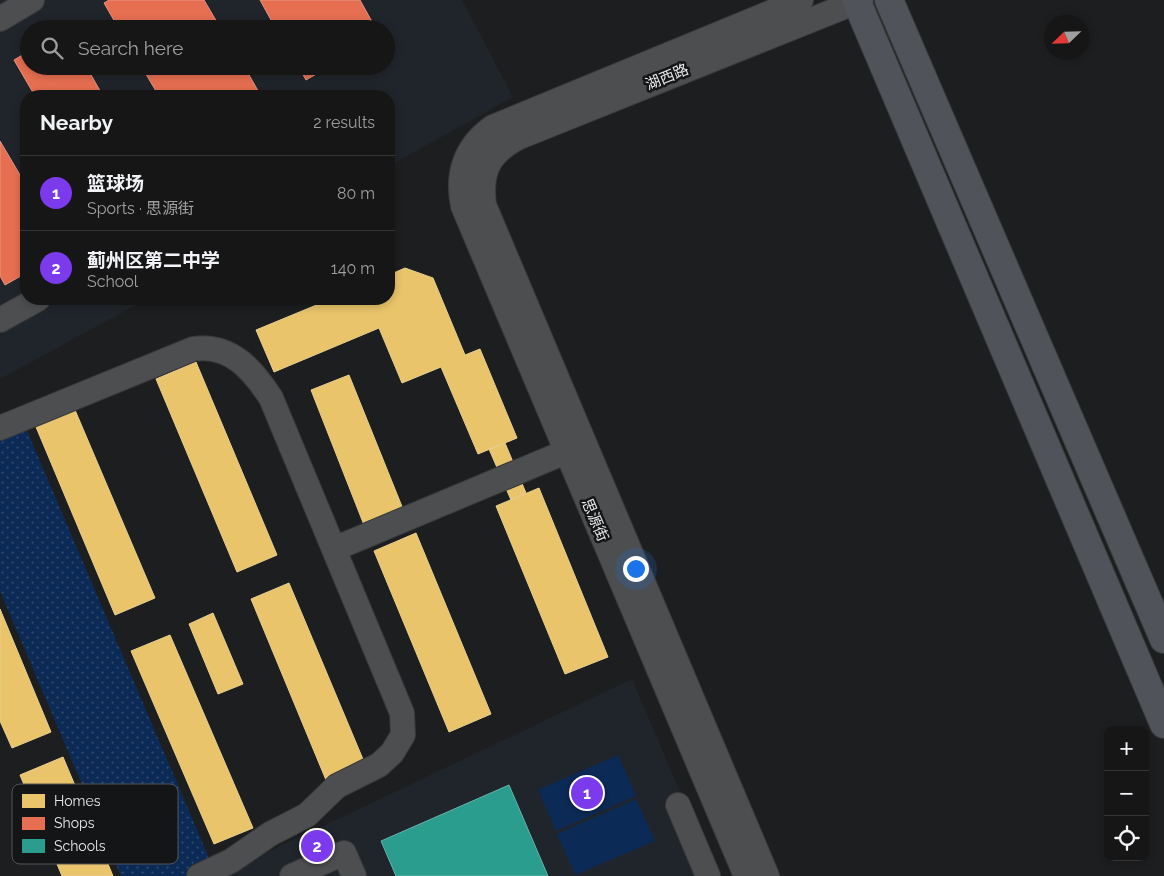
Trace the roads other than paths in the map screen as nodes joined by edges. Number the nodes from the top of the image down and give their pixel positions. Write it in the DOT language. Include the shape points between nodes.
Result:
graph roads {
  1 [pos="32,0"];
  2 [pos="801,0"];
  3 [pos="889,0"];
  4 [pos="858,1"];
  5 [pos="0,19"];
  6 [pos="475,165"];
  7 [pos="27,305"];
  8 [pos="0,320"];
  9 [pos="0,428"];
  10 [pos="576,448"];
  11 [pos="334,549"];
  12 [pos="1164,640"];
  13 [pos="1134,653"];
  14 [pos="1164,724"];
  15 [pos="678,805"];
  16 [pos="199,876"];
  17 [pos="292,876"];
  18 [pos="354,876"];
  19 [pos="708,876"];
  20 [pos="746,876"];
  21 [pos="767,876"];
  1 -- 5 [label="street"];
  2 -- 6 [label="street, 湖西路" via="493,127 472,145"];
  3 -- 12 [label="main road"];
  4 -- 6 [label="street, 湖西路" via="517,138"];
  4 -- 13 [label="main road"];
  6 -- 10 [label="street, 思源街" via="484,205"];
  7 -- 8 [label="street"];
  9 -- 11 [label="street" via="193,349 208,346 222,351 237,358 250,370 271,398"];
  10 -- 11 [label="street"];
  10 -- 20 [label="street, 思源街"];
  10 -- 21 [label="street, 思源街"];
  11 -- 16 [label="street" via="402,713 403,735 392,753 379,765 337,786 308,815"];
  12 -- 13 [label="street"];
  13 -- 14 [label="main road"];
  15 -- 19 [label="street"];
  17 -- 18 [label="street" via="344,853"];
}
